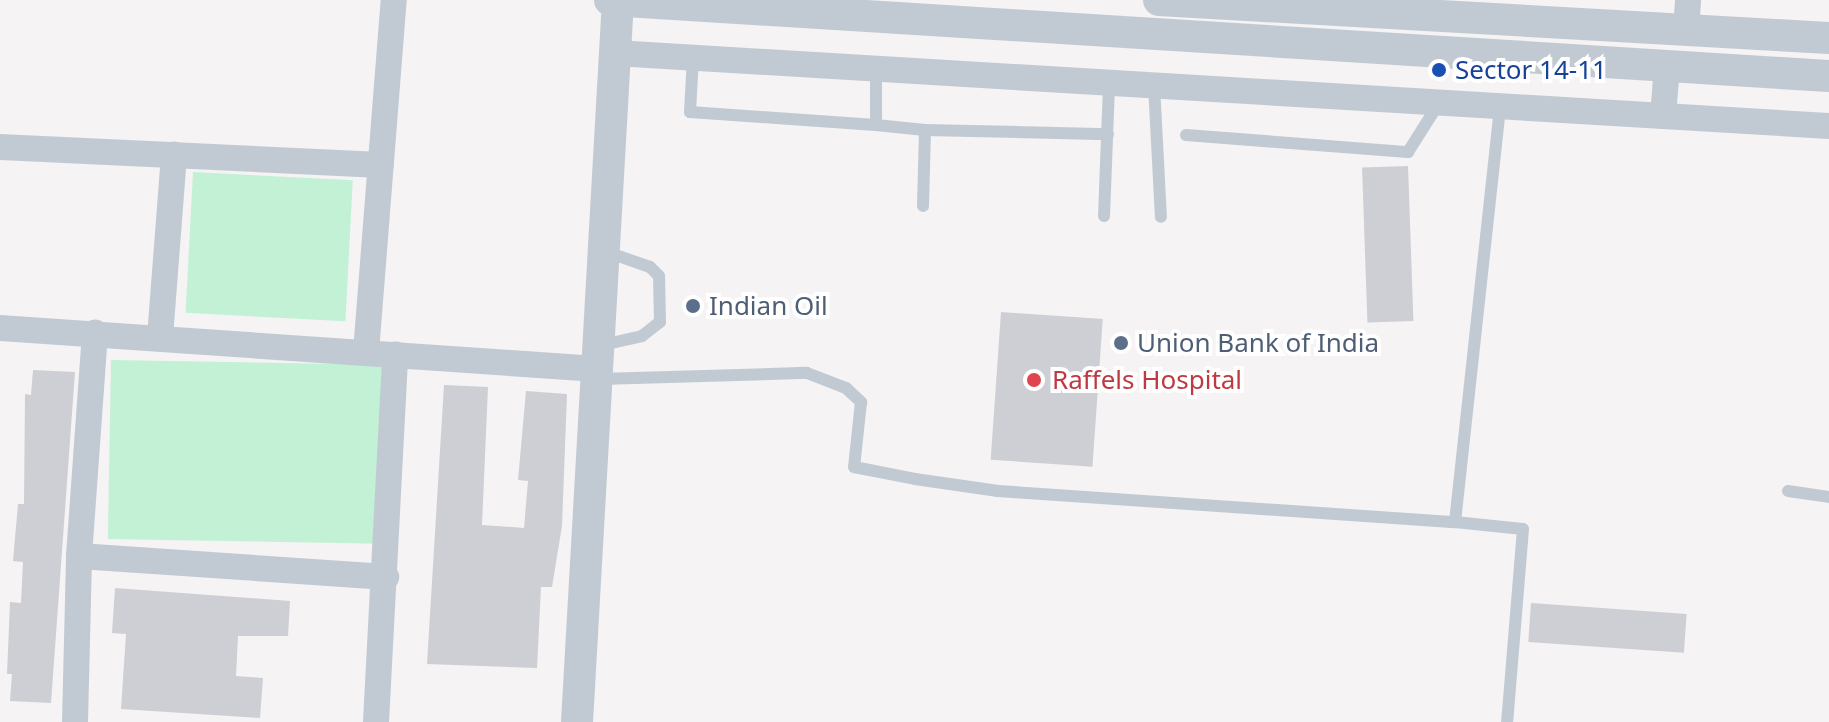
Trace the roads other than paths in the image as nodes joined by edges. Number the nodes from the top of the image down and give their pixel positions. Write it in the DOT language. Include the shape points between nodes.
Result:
graph roads {
  1 [pos="394,0"];
  2 [pos="610,0"];
  3 [pos="618,0"];
  4 [pos="1159,0"];
  5 [pos="1465,9"];
  6 [pos="1687,15"];
  7 [pos="1829,38"];
  8 [pos="615,53"];
  9 [pos="693,58"];
  10 [pos="1667,66"];
  11 [pos="876,69"];
  12 [pos="1829,76"];
  13 [pos="1109,83"];
  14 [pos="1154,85"];
  15 [pos="1439,103"];
  16 [pos="1500,106"];
  17 [pos="1663,116"];
  18 [pos="876,125"];
  19 [pos="1829,126"];
  20 [pos="925,130"];
  21 [pos="1108,134"];
  22 [pos="1186,135"];
  23 [pos="0,147"];
  24 [pos="174,155"];
  25 [pos="381,165"];
  26 [pos="923,206"];
  27 [pos="1104,216"];
  28 [pos="1161,217"];
  29 [pos="604,251"];
  30 [pos="0,328"];
  31 [pos="95,333"];
  32 [pos="160,337"];
  33 [pos="366,352"];
  34 [pos="395,354"];
  35 [pos="597,364"];
  36 [pos="1788,491"];
  37 [pos="1829,497"];
  38 [pos="1455,522"];
  39 [pos="79,556"];
  40 [pos="386,577"];
  41 [pos="75,722"];
  42 [pos="376,722"];
  43 [pos="577,722"];
  44 [pos="1507,722"];
  1 -- 25 [label="street"];
  2 -- 3 [label="street"];
  3 -- 8 [label="street"];
  3 -- 10 [label="street"];
  4 -- 5 [label="street"];
  5 -- 6 [label="street"];
  6 -- 7 [label="street"];
  8 -- 9 [label="street"];
  8 -- 29 [label="street"];
  9 -- 11 [label="street"];
  9 -- 18 [label="lane" via="690,112"];
  10 -- 12 [label="street"];
  10 -- 17 [label="street"];
  11 -- 13 [label="street"];
  11 -- 18 [label="lane"];
  13 -- 14 [label="street"];
  13 -- 21 [label="lane"];
  14 -- 15 [label="street"];
  14 -- 28 [label="lane"];
  15 -- 16 [label="street"];
  15 -- 22 [label="lane" via="1408,152"];
  16 -- 17 [label="street"];
  16 -- 38 [label="lane"];
  17 -- 19 [label="street"];
  18 -- 20 [label="lane"];
  20 -- 21 [label="lane"];
  20 -- 26 [label="lane"];
  21 -- 27 [label="lane"];
  23 -- 24 [label="street"];
  24 -- 25 [label="street"];
  24 -- 32 [label="street"];
  25 -- 33 [label="street"];
  29 -- 35 [label="street"];
  29 -- 35 [label="lane" via="650,267 659,276 660,322"];
  30 -- 31 [label="street"];
  31 -- 32 [label="street"];
  31 -- 39 [label="street"];
  32 -- 33 [label="street"];
  33 -- 34 [label="street"];
  34 -- 35 [label="street"];
  34 -- 40 [label="street"];
  35 -- 38 [label="lane" via="807,373 846,388 861,402 854,467 915,479 998,491"];
  35 -- 43 [label="street"];
  36 -- 37 [label="lane"];
  38 -- 44 [label="lane" via="1523,529"];
  39 -- 40 [label="street"];
  39 -- 41 [label="street"];
  40 -- 42 [label="street"];
}
